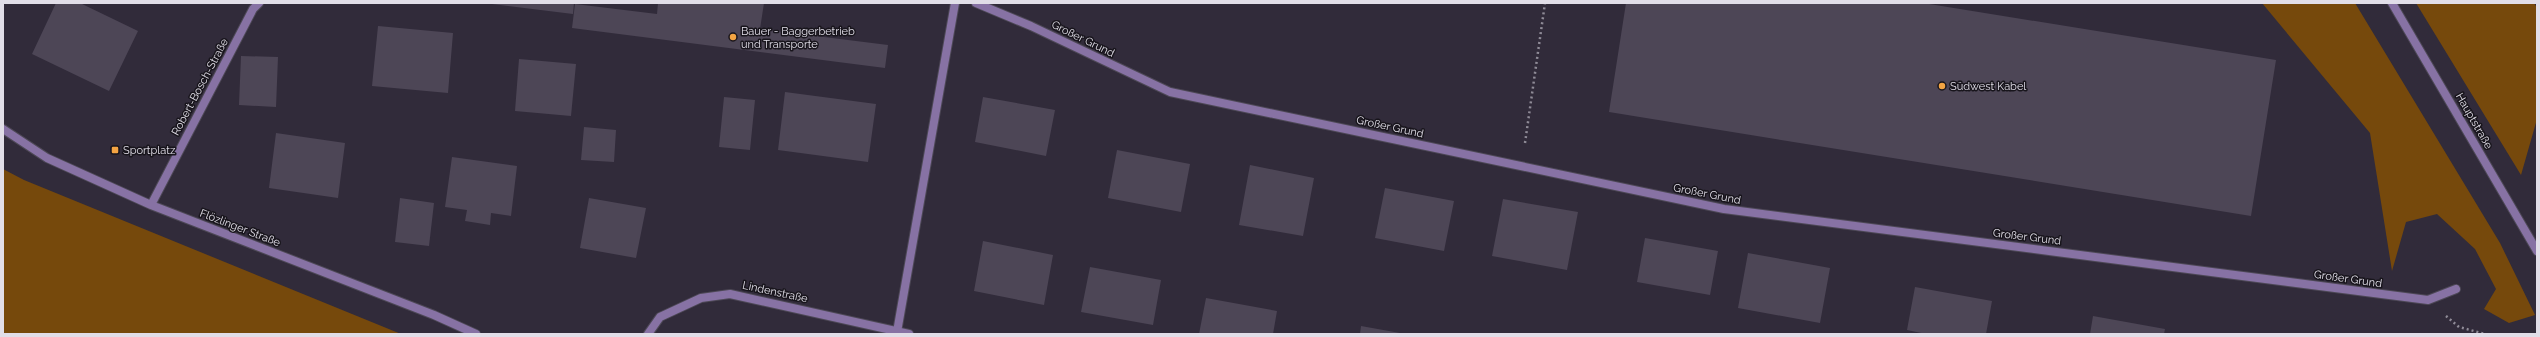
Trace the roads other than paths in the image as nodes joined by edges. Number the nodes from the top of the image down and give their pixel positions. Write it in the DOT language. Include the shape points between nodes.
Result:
graph roads {
  1 [pos="259,3"];
  2 [pos="955,3"];
  3 [pos="976,3"];
  4 [pos="2392,3"];
  5 [pos="3,129"];
  6 [pos="151,205"];
  7 [pos="2537,251"];
  8 [pos="2456,289"];
  9 [pos="897,332"];
  10 [pos="476,334"];
  11 [pos="648,334"];
  12 [pos="908,334"];
  1 -- 6 [label="street, Robert-Bosch-Straße" via="253,9"];
  2 -- 9 [label="street"];
  3 -- 8 [label="street, Großer Grund" via="1170,92 1724,210 2428,300"];
  4 -- 7 [label="street, Hauptstraße"];
  5 -- 6 [label="street, Flözlinger Straße" via="47,158"];
  6 -- 10 [label="street, Flözlinger Straße" via="434,315"];
  9 -- 11 [label="street, Lindenstraße" via="730,294 701,298 660,317"];
  9 -- 12 [label="street, Lindenstraße"];
}
